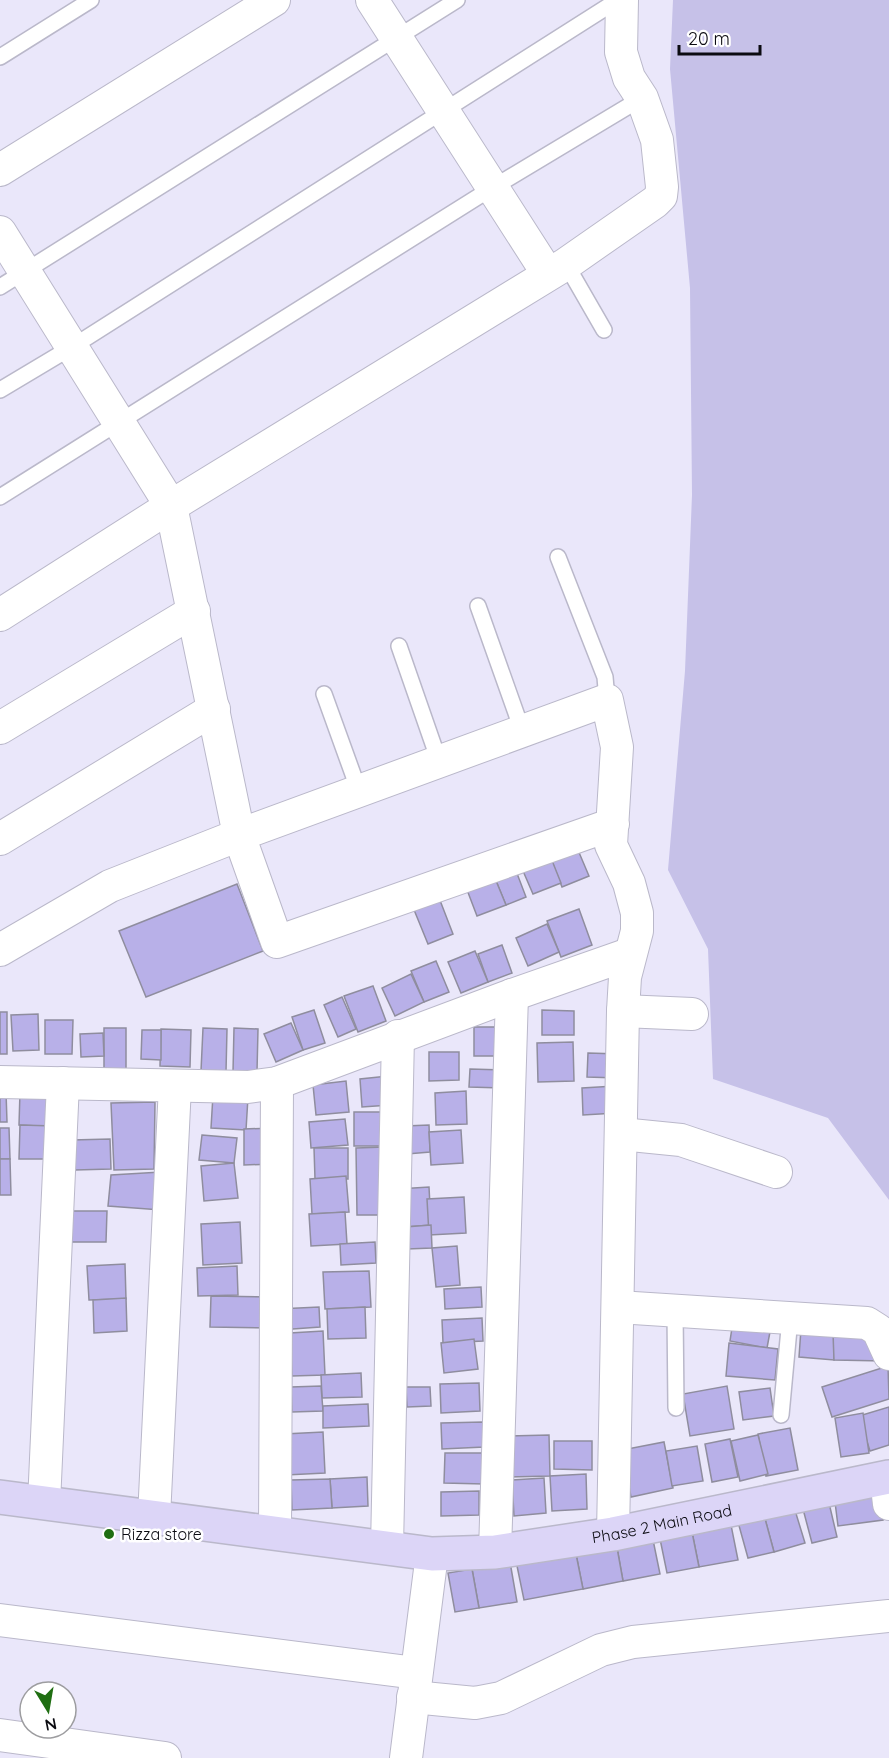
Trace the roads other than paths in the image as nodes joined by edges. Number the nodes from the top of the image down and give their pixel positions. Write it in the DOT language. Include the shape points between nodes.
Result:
graph roads {
  1 [pos="91,0"];
  2 [pos="274,0"];
  3 [pos="372,0"];
  4 [pos="457,0"];
  5 [pos="620,0"];
  6 [pos="395,37"];
  7 [pos="0,57"];
  8 [pos="642,98"];
  9 [pos="443,110"];
  10 [pos="0,170"];
  11 [pos="492,188"];
  12 [pos="0,232"];
  13 [pos="557,269"];
  14 [pos="12,280"];
  15 [pos="604,330"];
  16 [pos="72,347"];
  17 [pos="0,390"];
  18 [pos="118,421"];
  19 [pos="0,497"];
  20 [pos="171,506"];
  21 [pos="558,557"];
  22 [pos="478,606"];
  23 [pos="194,611"];
  24 [pos="0,615"];
  25 [pos="399,646"];
  26 [pos="324,694"];
  27 [pos="607,700"];
  28 [pos="214,709"];
  29 [pos="0,728"];
  30 [pos="522,730"];
  31 [pos="439,761"];
  32 [pos="359,791"];
  33 [pos="613,824"];
  34 [pos="239,835"];
  35 [pos="0,839"];
  36 [pos="0,950"];
  37 [pos="629,954"];
  38 [pos="512,995"];
  39 [pos="623,1011"];
  40 [pos="692,1014"];
  41 [pos="398,1036"];
  42 [pos="0,1082"];
  43 [pos="63,1083"];
  44 [pos="277,1083"];
  45 [pos="175,1086"];
  46 [pos="621,1134"];
  47 [pos="776,1172"];
  48 [pos="618,1306"];
  49 [pos="675,1311"];
  50 [pos="790,1318"];
  51 [pos="889,1354"];
  52 [pos="676,1408"];
  53 [pos="781,1415"];
  54 [pos="888,1487"];
  55 [pos="0,1497"];
  56 [pos="44,1503"];
  57 [pos="154,1517"];
  58 [pos="275,1532"];
  59 [pos="613,1533"];
  60 [pos="387,1547"];
  61 [pos="495,1552"];
  62 [pos="432,1554"];
  63 [pos="889,1616"];
  64 [pos="0,1620"];
  65 [pos="415,1685"];
  66 [pos="0,1736"];
  67 [pos="165,1758"];
  68 [pos="406,1758"];
  1 -- 7 [label="lane"];
  2 -- 10 [label="street"];
  3 -- 6 [label="street"];
  4 -- 6 [label="lane"];
  5 -- 8 [label="street" via="621,52 629,78"];
  5 -- 9 [label="lane"];
  6 -- 9 [label="street"];
  6 -- 14 [label="lane"];
  8 -- 11 [label="lane"];
  8 -- 13 [label="street" via="657,140 661,196"];
  9 -- 11 [label="street"];
  9 -- 16 [label="lane"];
  11 -- 13 [label="street"];
  11 -- 18 [label="lane"];
  12 -- 14 [label="street"];
  13 -- 15 [label="lane"];
  13 -- 20 [label="street"];
  14 -- 16 [label="street"];
  16 -- 17 [label="lane"];
  16 -- 18 [label="street"];
  18 -- 19 [label="lane"];
  18 -- 20 [label="street"];
  20 -- 23 [label="street"];
  20 -- 24 [label="street"];
  21 -- 27 [label="lane" via="605,677"];
  22 -- 30 [label="lane"];
  23 -- 28 [label="street"];
  23 -- 29 [label="street"];
  25 -- 31 [label="lane"];
  26 -- 32 [label="lane"];
  27 -- 30 [label="street"];
  27 -- 33 [label="street" via="617,747"];
  28 -- 34 [label="street"];
  28 -- 35 [label="street"];
  30 -- 31 [label="street"];
  31 -- 32 [label="street"];
  32 -- 34 [label="street"];
  33 -- 34 [label="street" via="277,942"];
  33 -- 37 [label="street" via="611,845 637,913 637,931"];
  34 -- 36 [label="street" via="110,886"];
  37 -- 38 [label="street"];
  37 -- 39 [label="street"];
  38 -- 41 [label="street"];
  38 -- 61 [label="street"];
  39 -- 40 [label="street"];
  39 -- 46 [label="street"];
  41 -- 44 [label="street"];
  41 -- 60 [label="street"];
  42 -- 43 [label="street"];
  43 -- 45 [label="street"];
  43 -- 56 [label="street"];
  44 -- 45 [label="street" via="248,1087"];
  44 -- 58 [label="street"];
  45 -- 57 [label="street"];
  46 -- 47 [label="street" via="681,1140"];
  46 -- 48 [label="street"];
  48 -- 49 [label="street"];
  48 -- 59 [label="street"];
  49 -- 50 [label="street"];
  49 -- 52 [label="lane"];
  50 -- 51 [label="street" via="867,1323 878,1330"];
  50 -- 53 [label="lane"];
  54 -- 59 [label="street, Phase 2 Main Road"];
  55 -- 56 [label="street, Phase 2 Main Road"];
  56 -- 57 [label="street, Phase 2 Main Road"];
  57 -- 58 [label="street, Phase 2 Main Road"];
  58 -- 60 [label="street, Phase 2 Main Road"];
  59 -- 61 [label="street, Phase 2 Main Road"];
  60 -- 62 [label="street, Phase 2 Main Road"];
  61 -- 62 [label="street, Phase 2 Main Road"];
  62 -- 65 [label="street"];
  63 -- 65 [label="street" via="633,1642 601,1650 501,1698 475,1703"];
  64 -- 65 [label="street"];
  65 -- 68 [label="street"];
  66 -- 67 [label="street"];
}
